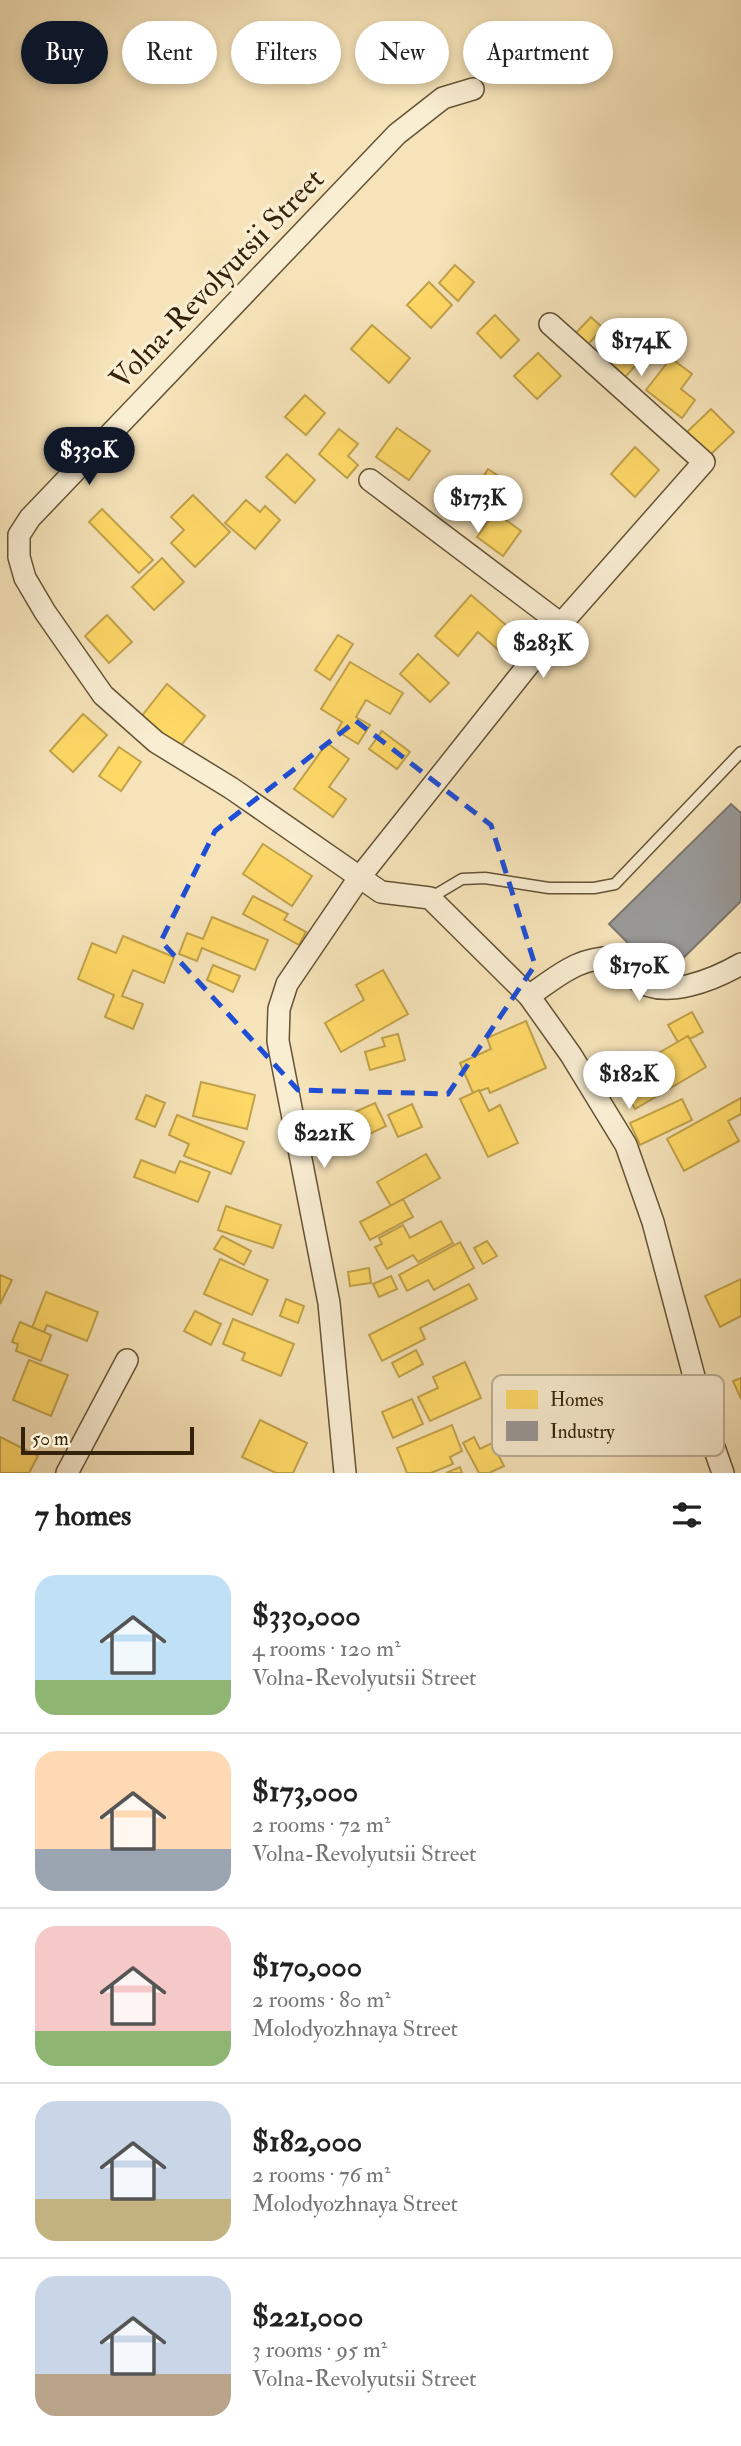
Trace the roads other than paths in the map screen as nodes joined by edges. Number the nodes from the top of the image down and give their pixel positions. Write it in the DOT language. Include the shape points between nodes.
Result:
graph roads {
  1 [pos="473,89"];
  2 [pos="550,324"];
  3 [pos="370,480"];
  4 [pos="561,624"];
  5 [pos="741,752"];
  6 [pos="359,878"];
  7 [pos="430,898"];
  8 [pos="741,964"];
  9 [pos="529,996"];
  10 [pos="127,1360"];
  11 [pos="694,1375"];
  12 [pos="717,1456"];
  13 [pos="68,1473"];
  14 [pos="345,1473"];
  15 [pos="723,1473"];
  1 -- 6 [label="street, Volna-Revolyutsii Street" via="443,98 397,134 30,518 19,535 25,578 103,695 156,742 231,788"];
  2 -- 4 [label="street" via="704,462"];
  3 -- 4 [label="street"];
  4 -- 6 [label="street"];
  5 -- 7 [label="lane" via="615,884 549,888 462,879"];
  6 -- 7 [label="street" via="381,892"];
  6 -- 14 [label="street" via="287,984 278,1030 329,1303"];
  7 -- 9 [label="street"];
  8 -- 9 [label="street" via="716,978 684,987 656,987 638,980 618,958 601,956 582,961"];
  9 -- 11 [label="street" via="626,1145 653,1222"];
  10 -- 13 [label="street"];
  12 -- 15 [label="street"];
}
